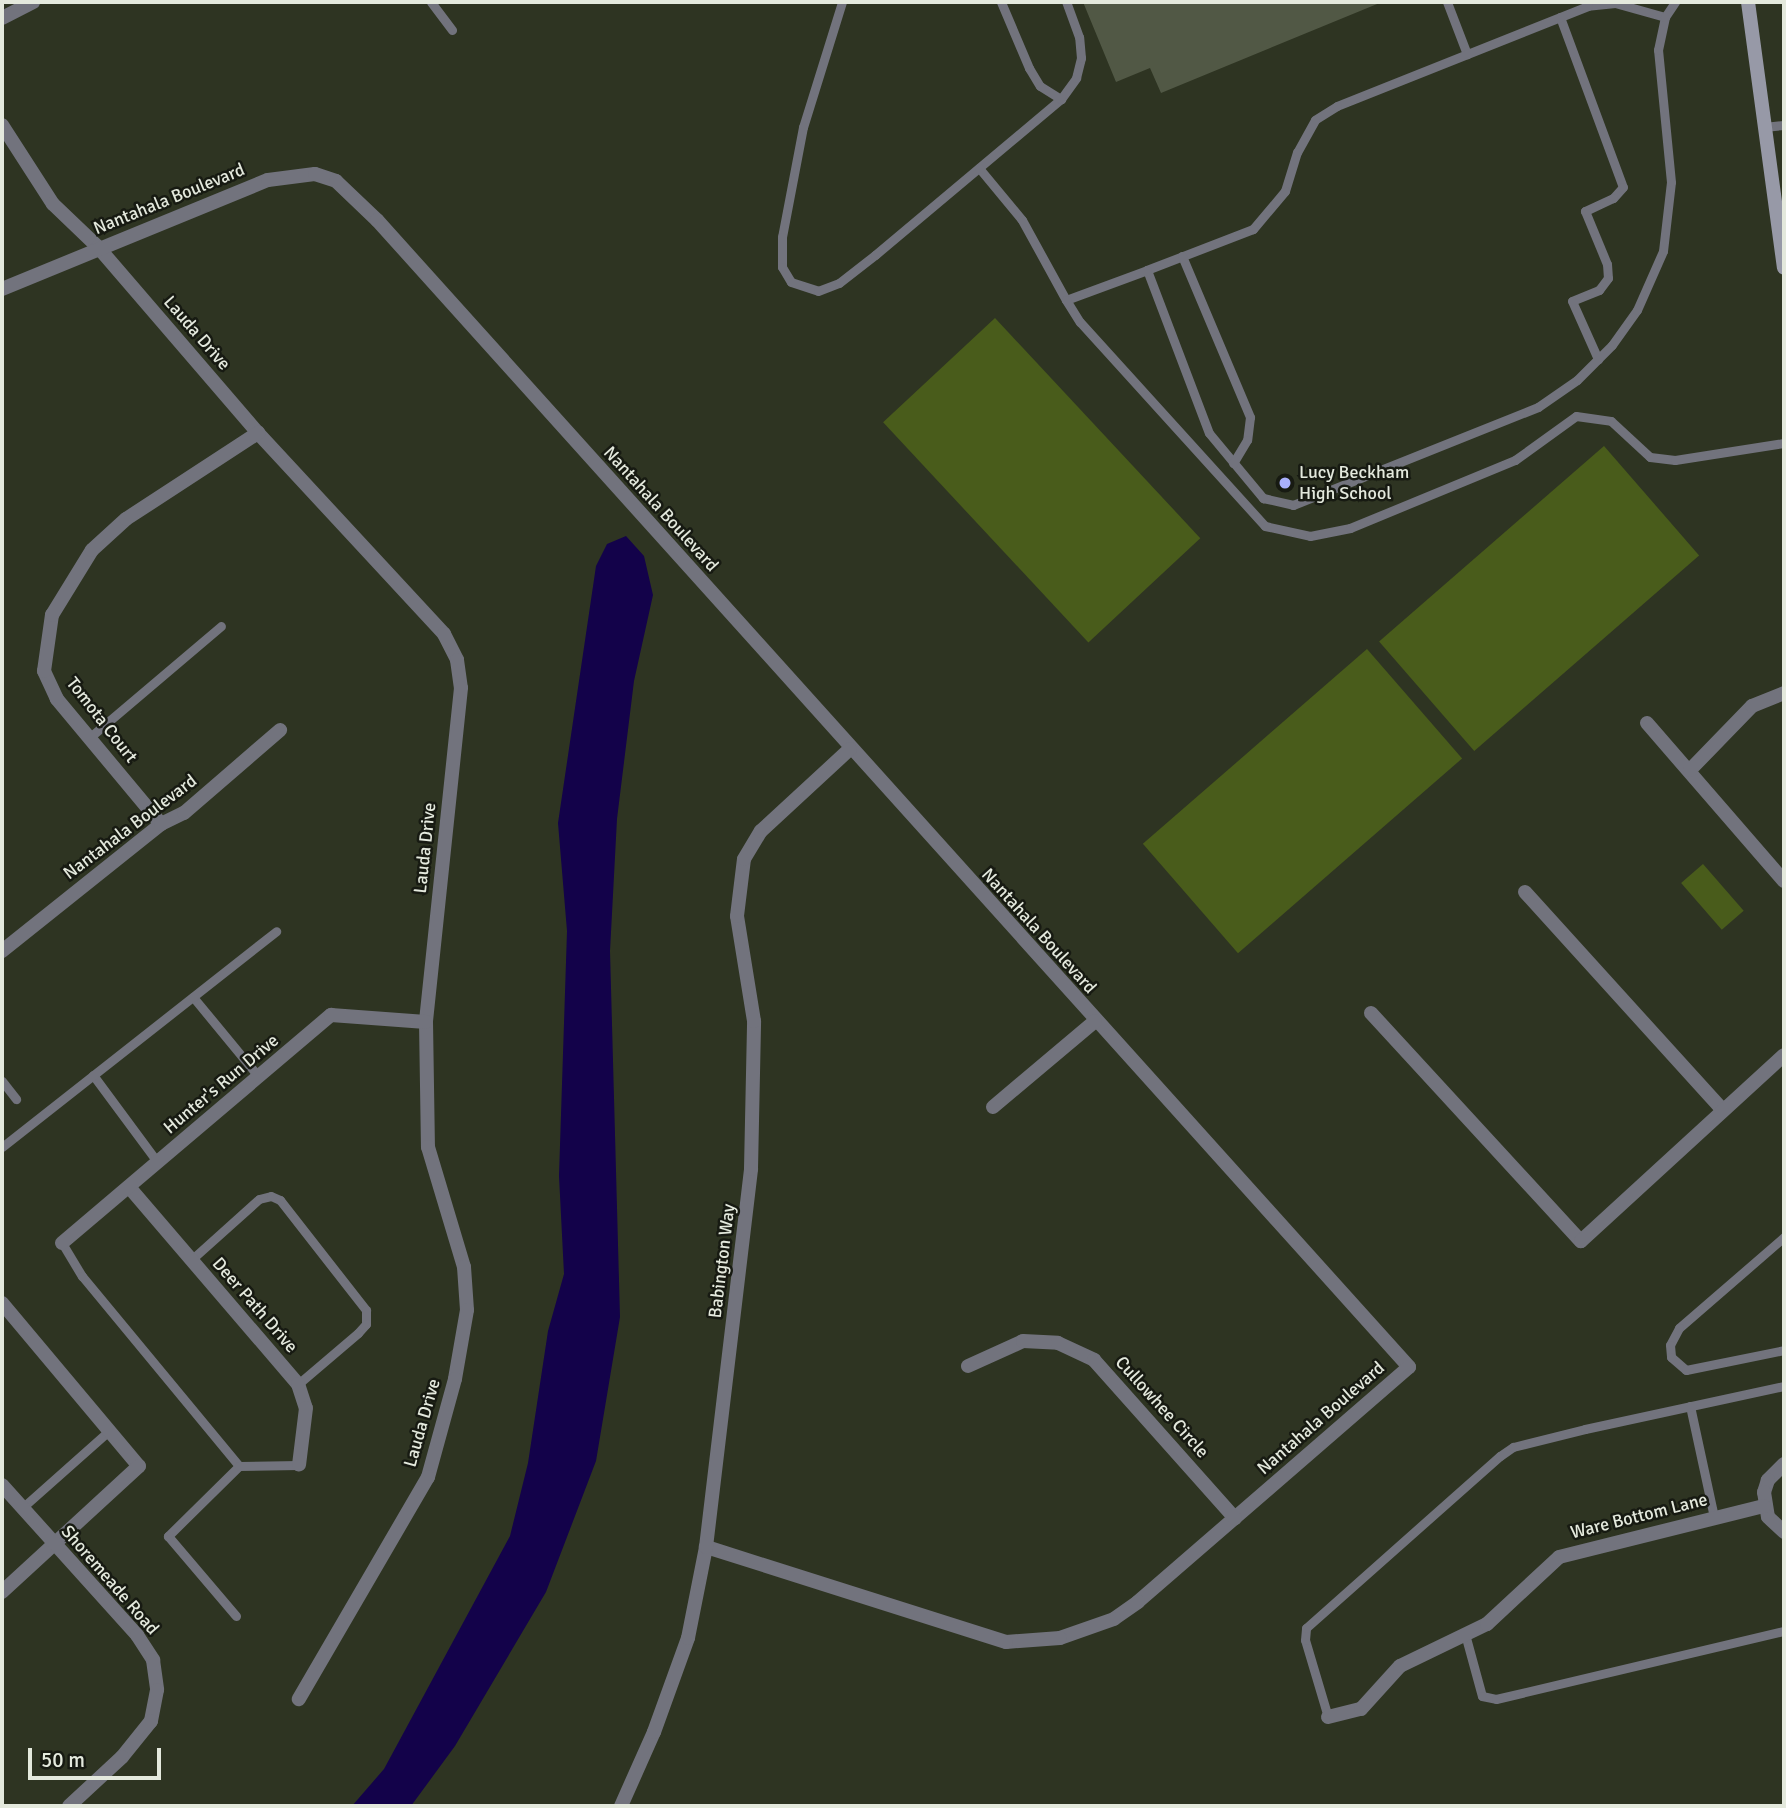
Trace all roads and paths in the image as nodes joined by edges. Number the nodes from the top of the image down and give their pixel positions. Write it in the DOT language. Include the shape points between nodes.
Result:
graph roads {
  1 [pos="33,2"];
  2 [pos="430,2"];
  3 [pos="842,2"];
  4 [pos="1001,2"];
  5 [pos="1066,2"];
  6 [pos="1447,2"];
  7 [pos="1675,2"];
  8 [pos="1748,2"];
  9 [pos="1606,3"];
  10 [pos="1560,17"];
  11 [pos="1665,17"];
  12 [pos="2,18"];
  13 [pos="452,30"];
  14 [pos="1467,54"];
  15 [pos="1062,99"];
  16 [pos="2,125"];
  17 [pos="1784,125"];
  18 [pos="1764,127"];
  19 [pos="979,169"];
  20 [pos="98,247"];
  21 [pos="1182,256"];
  22 [pos="1784,268"];
  23 [pos="1147,270"];
  24 [pos="2,289"];
  25 [pos="1066,300"];
  26 [pos="1598,359"];
  27 [pos="258,433"];
  28 [pos="1784,443"];
  29 [pos="1233,463"];
  30 [pos="221,626"];
  31 [pos="1784,693"];
  32 [pos="1647,723"];
  33 [pos="280,730"];
  34 [pos="89,738"];
  35 [pos="850,749"];
  36 [pos="1690,770"];
  37 [pos="161,824"];
  38 [pos="1784,881"];
  39 [pos="1525,892"];
  40 [pos="276,931"];
  41 [pos="2,951"];
  42 [pos="192,997"];
  43 [pos="1371,1013"];
  44 [pos="1095,1021"];
  45 [pos="426,1022"];
  46 [pos="1784,1055"];
  47 [pos="93,1075"];
  48 [pos="259,1077"];
  49 [pos="2,1081"];
  50 [pos="16,1099"];
  51 [pos="993,1107"];
  52 [pos="1722,1109"];
  53 [pos="2,1147"];
  54 [pos="158,1163"];
  55 [pos="129,1188"];
  56 [pos="1784,1237"];
  57 [pos="62,1243"];
  58 [pos="191,1260"];
  59 [pos="2,1303"];
  60 [pos="1784,1350"];
  61 [pos="968,1366"];
  62 [pos="298,1384"];
  63 [pos="1784,1386"];
  64 [pos="1690,1406"];
  65 [pos="110,1430"];
  66 [pos="1784,1464"];
  67 [pos="239,1465"];
  68 [pos="299,1465"];
  69 [pos="2,1485"];
  70 [pos="1764,1506"];
  71 [pos="22,1508"];
  72 [pos="1714,1517"];
  73 [pos="1235,1518"];
  74 [pos="1784,1532"];
  75 [pos="54,1545"];
  76 [pos="706,1547"];
  77 [pos="2,1592"];
  78 [pos="236,1616"];
  79 [pos="1784,1631"];
  80 [pos="1465,1634"];
  81 [pos="299,1699"];
  82 [pos="1328,1717"];
  83 [pos="623,1805"];
  84 [pos="69,1806"];
  1 -- 12 [label="street"];
  2 -- 13 [label="lane"];
  3 -- 19 [label="lane" via="803,127 782,237 782,267 791,282 818,292 839,283"];
  4 -- 15 [label="lane" via="1040,86"];
  5 -- 15 [label="lane" via="1079,37 1081,58 1076,78"];
  6 -- 14 [label="lane"];
  7 -- 11 [label="lane"];
  8 -- 18 [label="main road"];
  9 -- 10 [label="lane"];
  9 -- 11 [label="lane"];
  10 -- 14 [label="lane"];
  10 -- 26 [label="lane" via="1623,187 1613,198 1585,211 1607,264 1608,278 1599,290 1572,301"];
  11 -- 26 [label="lane" via="1658,50 1671,182 1663,251 1637,310"];
  14 -- 21 [label="lane" via="1337,106 1315,120 1272,212 1253,229"];
  15 -- 19 [label="lane"];
  16 -- 20 [label="street, Lauda Drive" via="53,204"];
  17 -- 18 [label="lane"];
  18 -- 22 [label="main road"];
  19 -- 25 [label="lane" via="1022,220"];
  20 -- 24 [label="street, Nantahala Boulevard"];
  20 -- 27 [label="street, Lauda Drive"];
  20 -- 35 [label="street, Nantahala Boulevard" via="280,177 316,174 336,181 377,220"];
  21 -- 23 [label="lane"];
  21 -- 29 [label="lane" via="1250,417 1247,440"];
  23 -- 25 [label="lane"];
  23 -- 29 [label="lane" via="1209,433"];
  25 -- 28 [label="lane" via="1080,322 1265,526 1310,536 1350,528 1515,460 1576,416 1611,421 1650,457 1675,460"];
  26 -- 29 [label="lane" via="1538,407 1293,505 1263,498"];
  27 -- 34 [label="street, Tomota Court" via="126,519 92,551 52,615 44,671 57,699"];
  27 -- 45 [label="street, Lauda Drive" via="444,634 457,660 461,688"];
  30 -- 34 [label="lane"];
  31 -- 36 [label="street" via="1752,706"];
  32 -- 36 [label="street"];
  33 -- 37 [label="street, Nantahala Boulevard" via="184,813"];
  34 -- 37 [label="street, Tomota Court"];
  35 -- 44 [label="street, Nantahala Boulevard"];
  35 -- 76 [label="street, Babington Way" via="761,831 744,859 739,883 737,916 754,1021 751,1169"];
  36 -- 38 [label="street"];
  37 -- 41 [label="street, Nantahala Boulevard"];
  39 -- 52 [label="street"];
  40 -- 42 [label="lane"];
  42 -- 47 [label="lane"];
  42 -- 48 [label="lane"];
  43 -- 52 [label="street" via="1581,1241"];
  44 -- 51 [label="street"];
  44 -- 73 [label="street, Nantahala Boulevard" via="1409,1367"];
  45 -- 48 [label="street, Hunter's Run Drive" via="331,1015"];
  45 -- 81 [label="street, Lauda Drive" via="428,1147 464,1267 467,1310 455,1379 428,1477"];
  46 -- 52 [label="street"];
  47 -- 53 [label="lane"];
  47 -- 54 [label="lane"];
  48 -- 54 [label="street, Hunter's Run Drive"];
  49 -- 50 [label="lane"];
  54 -- 55 [label="street, Hunter's Run Drive"];
  55 -- 57 [label="street, Hunter's Run Drive"];
  55 -- 58 [label="street, Deer Path Drive"];
  56 -- 60 [label="lane" via="1679,1328 1670,1345 1671,1357 1686,1370"];
  57 -- 67 [label="lane" via="82,1276"];
  58 -- 62 [label="street, Deer Path Drive"];
  58 -- 62 [label="lane" via="259,1199 271,1196 280,1200 366,1310 366,1324 358,1333"];
  59 -- 65 [label="street"];
  61 -- 73 [label="street, Cullowhee Circle" via="1023,1341 1058,1343 1094,1360"];
  62 -- 68 [label="street, Deer Path Drive" via="306,1408"];
  63 -- 64 [label="lane"];
  64 -- 72 [label="lane"];
  64 -- 82 [label="lane" via="1513,1447 1484,1469 1306,1628 1305,1640"];
  65 -- 71 [label="lane"];
  65 -- 75 [label="street" via="139,1466"];
  66 -- 70 [label="street" via="1768,1480"];
  67 -- 68 [label="lane"];
  67 -- 78 [label="lane" via="168,1536"];
  69 -- 71 [label="street, Shoremeade Road"];
  70 -- 72 [label="street, Ware Bottom Lane"];
  70 -- 74 [label="street" via="1768,1517"];
  71 -- 75 [label="street, Shoremeade Road"];
  72 -- 80 [label="street, Ware Bottom Lane" via="1559,1557 1487,1624"];
  73 -- 76 [label="street, Nantahala Boulevard" via="1114,1619 1060,1638 1033,1642 1006,1642"];
  75 -- 77 [label="street"];
  75 -- 84 [label="street, Shoremeade Road" via="137,1636 152,1660 157,1690 151,1721 122,1757"];
  76 -- 83 [label="street, Babington Way" via="688,1638"];
  79 -- 80 [label="lane" via="1496,1699 1482,1696"];
  80 -- 82 [label="street, Ware Bottom Lane" via="1400,1666 1376,1698 1361,1709"];
}
